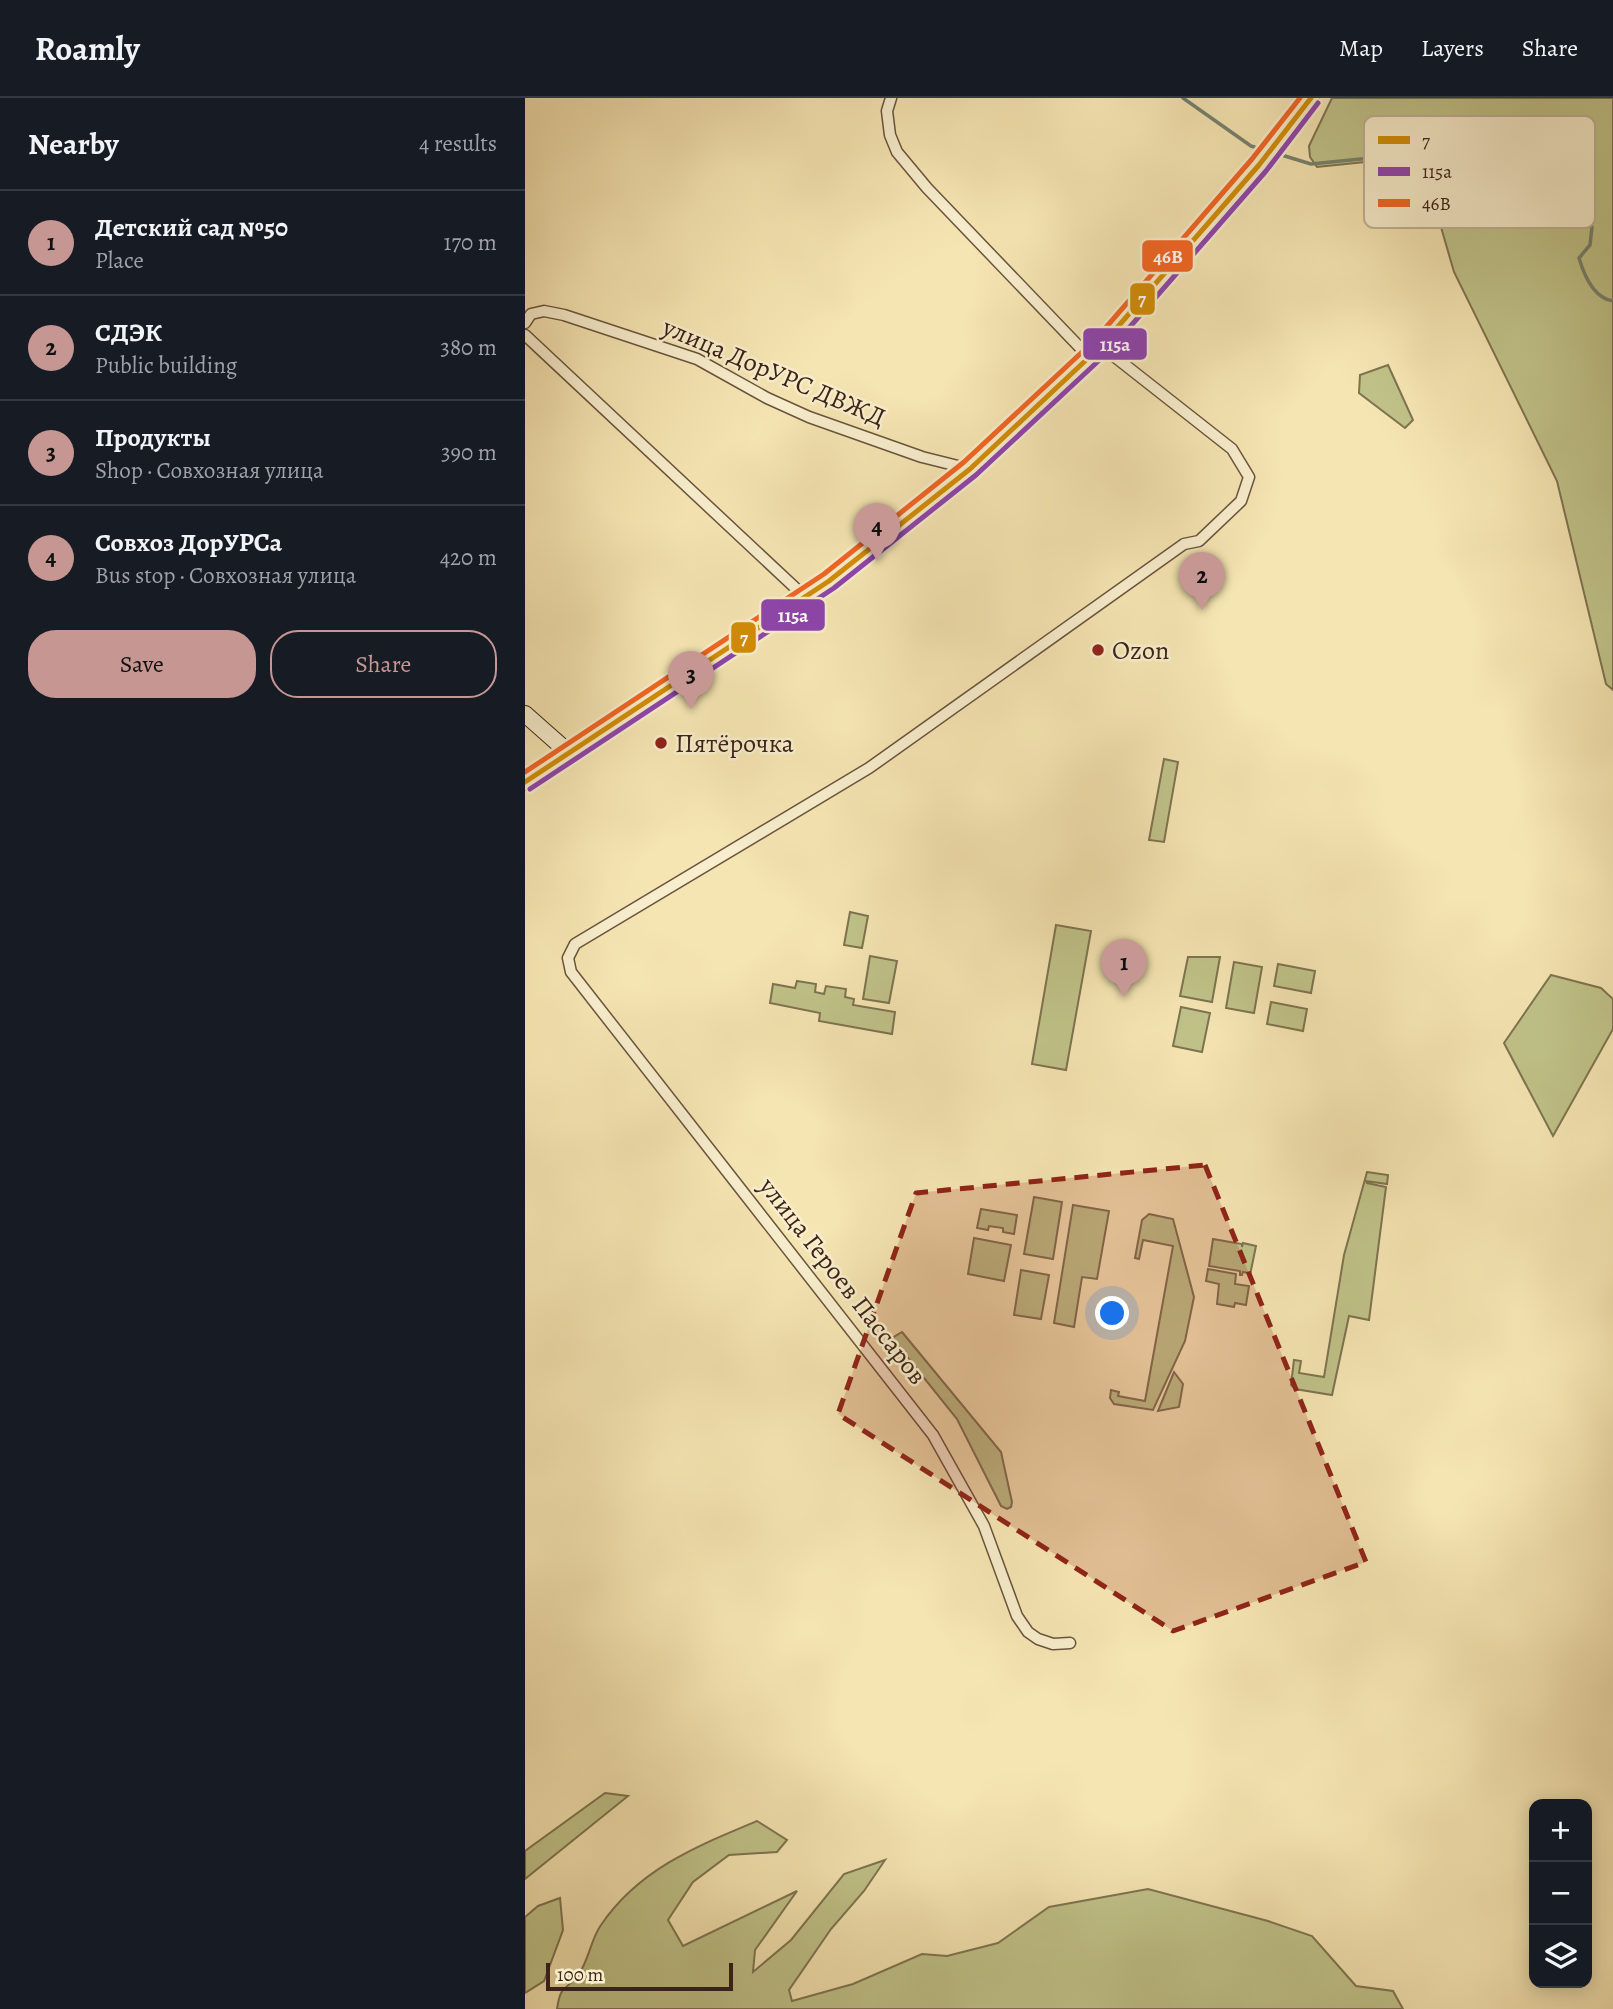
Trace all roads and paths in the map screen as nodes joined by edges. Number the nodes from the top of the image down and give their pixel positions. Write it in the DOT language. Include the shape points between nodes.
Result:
graph roads {
  1 [pos="891,98"];
  2 [pos="1311,98"];
  3 [pos="525,323"];
  4 [pos="525,335"];
  5 [pos="1095,352"];
  6 [pos="970,469"];
  7 [pos="805,597"];
  8 [pos="525,714"];
  9 [pos="568,752"];
  10 [pos="525,782"];
  11 [pos="1070,1643"];
  1 -- 5 [label="street" via="887,111 897,152 927,188"];
  2 -- 5 [label="main road" via="1259,165"];
  3 -- 6 [label="street, улица ДорУРС ДВЖД" via="531,314 544,311 611,330 697,359 809,418"];
  4 -- 7 [label="street"];
  5 -- 6 [label="main road"];
  5 -- 11 [label="street, улица Героев Пассаров" via="1231,449 1249,477 1241,501 1199,541 1184,544 869,768 575,944 568,958 571,972 933,1434 984,1526 1017,1616 1028,1632 1053,1644"];
  6 -- 7 [label="main road"];
  7 -- 9 [label="main road"];
  8 -- 9 [label="main road"];
  9 -- 10 [label="main road"];
}
